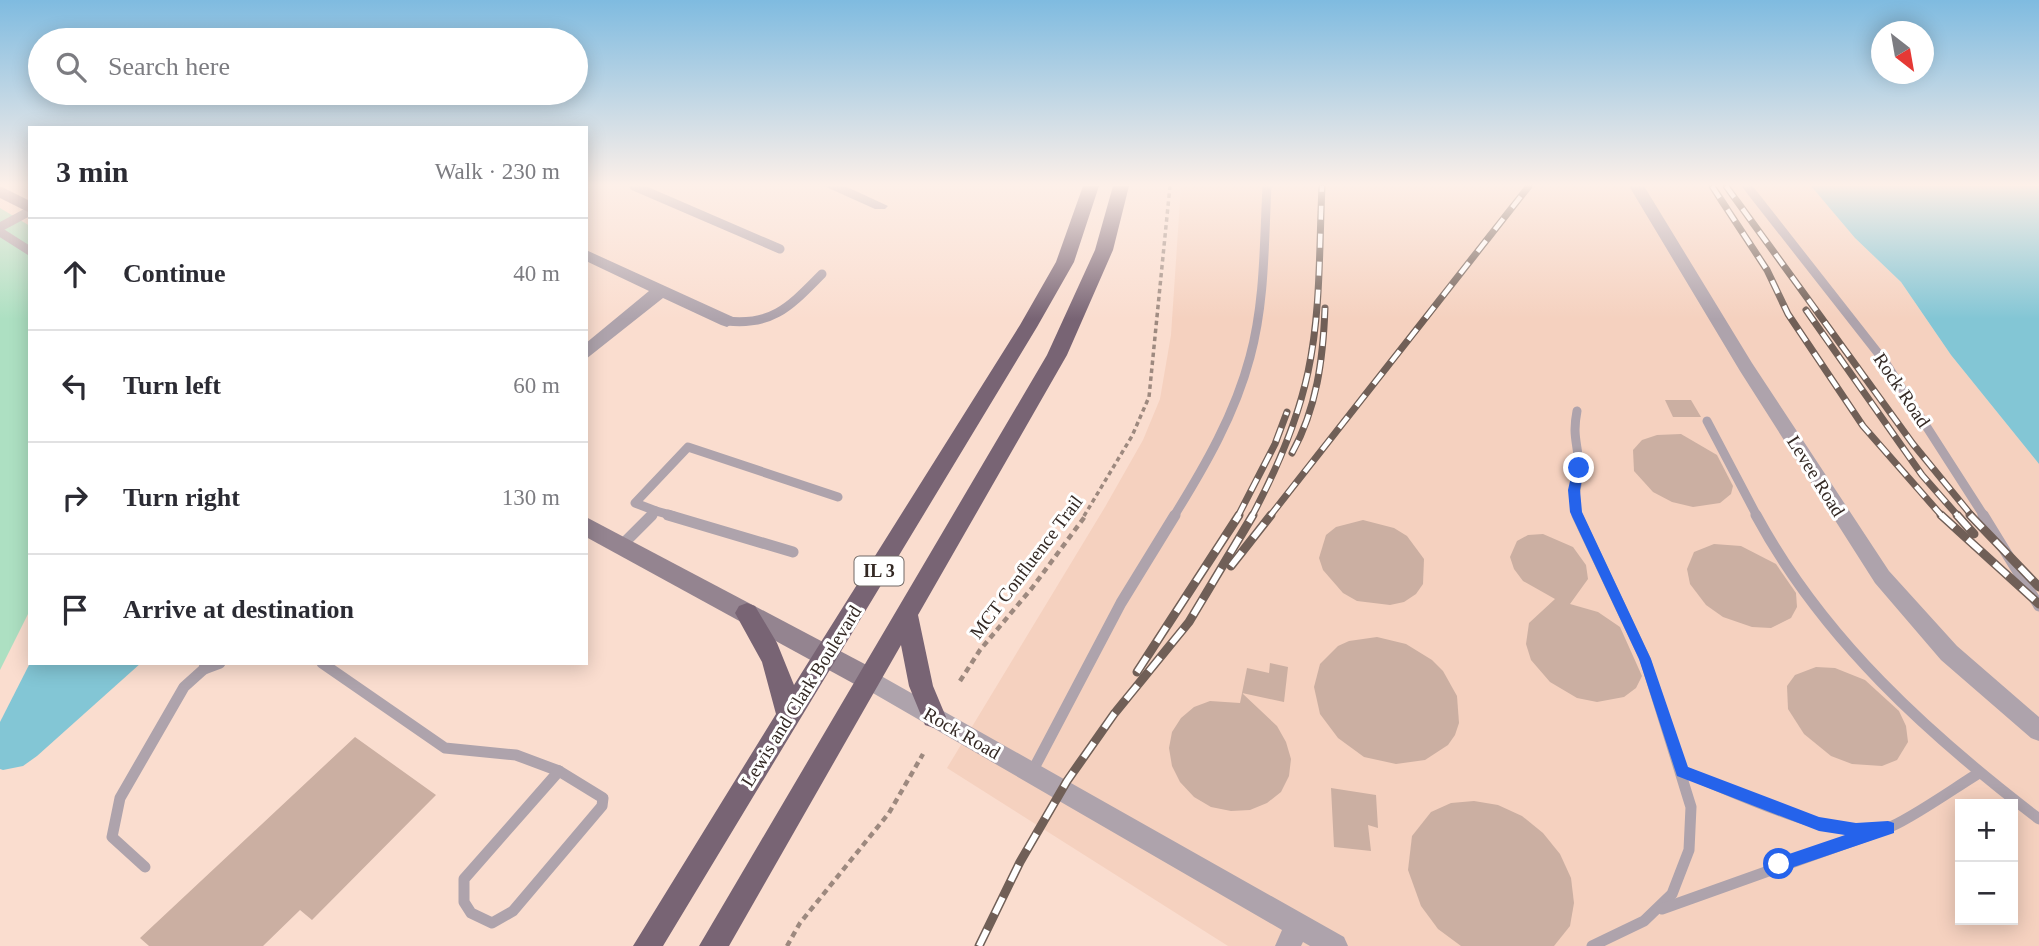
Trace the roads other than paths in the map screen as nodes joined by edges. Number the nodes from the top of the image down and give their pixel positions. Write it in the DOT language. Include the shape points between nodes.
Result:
graph roads {
  1 [pos="0,230"];
  2 [pos="736,230"];
  3 [pos="1076,230"];
  4 [pos="1109,230"];
  5 [pos="1265,230"];
  6 [pos="1663,230"];
  7 [pos="1777,230"];
  8 [pos="780,249"];
  9 [pos="28,250"];
  10 [pos="588,256"];
  11 [pos="822,274"];
  12 [pos="661,290"];
  13 [pos="727,321"];
  14 [pos="588,351"];
  15 [pos="1577,411"];
  16 [pos="1707,421"];
  17 [pos="838,497"];
  18 [pos="656,511"];
  19 [pos="588,527"];
  20 [pos="622,545"];
  21 [pos="793,552"];
  22 [pos="2039,606"];
  23 [pos="906,612"];
  24 [pos="747,614"];
  25 [pos="827,657"];
  26 [pos="325,665"];
  27 [pos="205,666"];
  28 [pos="867,678"];
  29 [pos="789,715"];
  30 [pos="934,717"];
  31 [pos="2039,731"];
  32 [pos="559,771"];
  33 [pos="1682,771"];
  34 [pos="1032,772"];
  35 [pos="1979,774"];
  36 [pos="2039,820"];
  37 [pos="1888,828"];
  38 [pos="145,867"];
  39 [pos="1657,911"];
  40 [pos="1293,935"];
  41 [pos="647,946"];
  42 [pos="713,946"];
  43 [pos="1335,946"];
  44 [pos="1592,946"];
  1 -- 9 [label="lane"];
  2 -- 8 [label="lane"];
  3 -- 25 [label="highway, Lewis and Clark Boulevard / IL 3" via="1053,284"];
  4 -- 23 [label="highway, IL 3" via="1057,355"];
  5 -- 34 [label="lane" via="1263,277 1247,372 1236,402"];
  6 -- 31 [label="street, Levee Road" via="1882,577 1949,653"];
  7 -- 22 [label="lane, Rock Road" via="1884,360"];
  10 -- 12 [label="street"];
  11 -- 13 [label="lane" via="784,312 761,322"];
  12 -- 13 [label="street"];
  12 -- 14 [label="street"];
  15 -- 33 [label="lane" via="1573,433 1579,468 1576,512 1645,659"];
  16 -- 35 [label="lane" via="1816,609"];
  17 -- 18 [label="lane" via="688,447 635,503"];
  18 -- 20 [label="lane"];
  18 -- 21 [label="lane"];
  19 -- 20 [label="main road, Rock Road"];
  20 -- 24 [label="main road, Rock Road"];
  23 -- 28 [label="highway, IL 3"];
  23 -- 30 [label="highway" via="921,686"];
  24 -- 25 [label="main road, Rock Road"];
  24 -- 29 [label="highway" via="774,656"];
  25 -- 28 [label="main road, Rock Road"];
  25 -- 29 [label="highway, Lewis and Clark Boulevard / IL 3"];
  26 -- 32 [label="lane" via="445,748 516,755"];
  27 -- 38 [label="lane" via="184,687 120,798 112,837"];
  28 -- 30 [label="street, Rock Road"];
  28 -- 42 [label="highway, IL 3"];
  29 -- 41 [label="highway, Lewis and Clark Boulevard / IL 3"];
  30 -- 34 [label="street, Rock Road"];
  32 -- 32 [label="lane" via="464,879 461,898 480,920 492,923 513,911 603,806 603,798"];
  33 -- 37 [label="lane" via="1819,824 1856,830"];
  33 -- 39 [label="lane" via="1691,807 1689,850 1672,894"];
  34 -- 40 [label="street, Rock Road"];
  35 -- 36 [label="lane"];
  35 -- 37 [label="lane"];
  37 -- 39 [label="lane"];
  39 -- 44 [label="lane"];
  40 -- 43 [label="street, Rock Road"];
}
